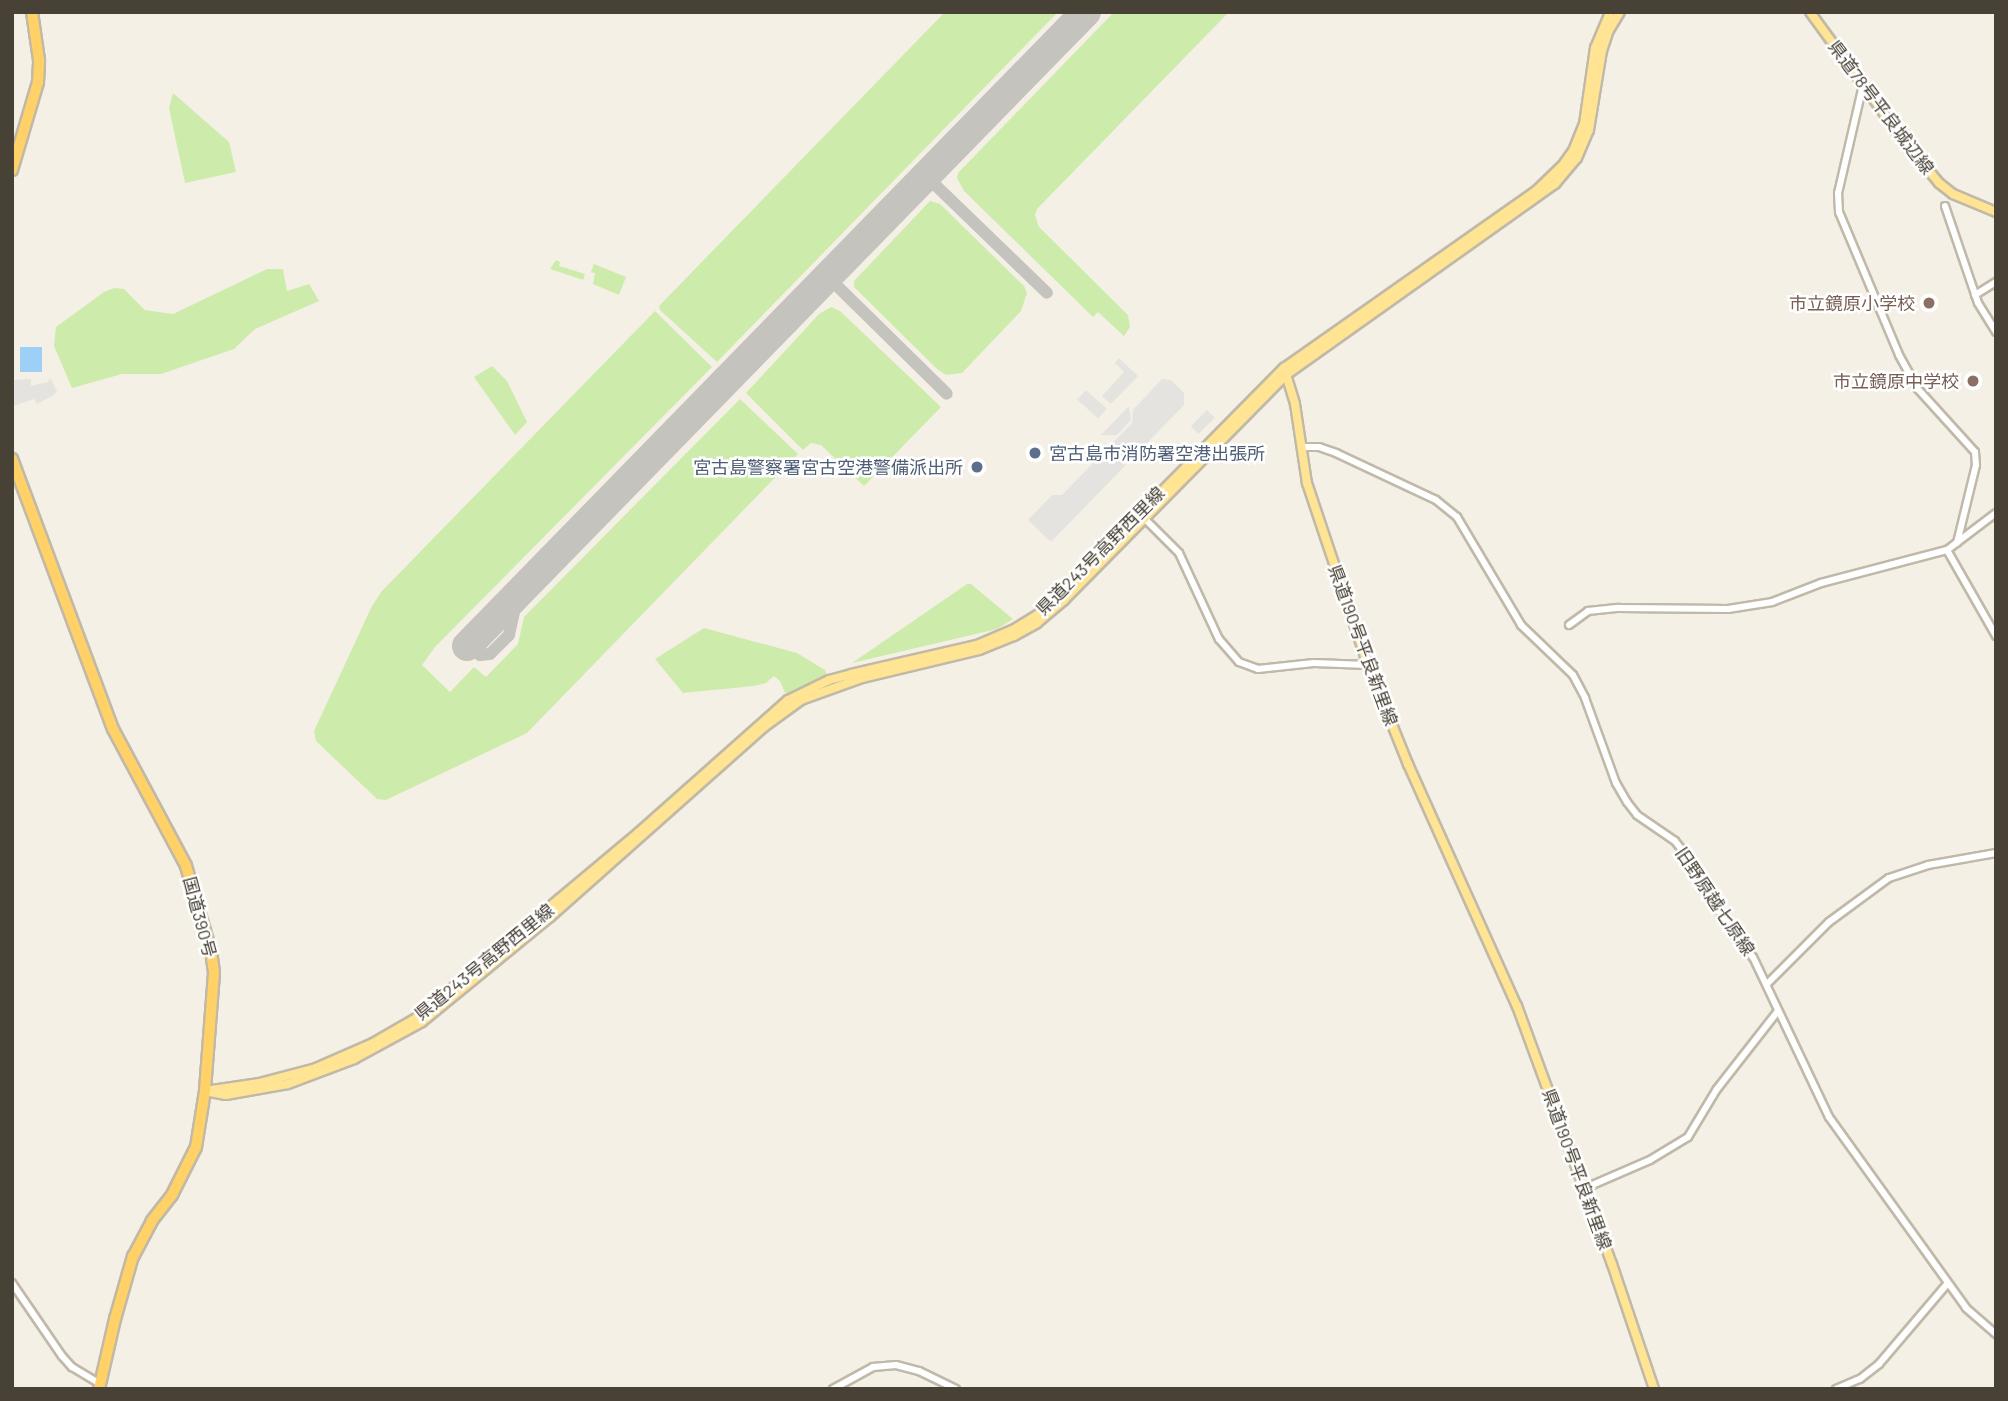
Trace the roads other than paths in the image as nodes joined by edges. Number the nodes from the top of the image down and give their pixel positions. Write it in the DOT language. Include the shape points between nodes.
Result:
graph roads {
  1 [pos="32,12"];
  2 [pos="1610,12"];
  3 [pos="1620,12"];
  4 [pos="1810,12"];
  5 [pos="1863,85"];
  6 [pos="12,170"];
  7 [pos="1945,206"];
  8 [pos="1996,212"];
  9 [pos="1996,282"];
  10 [pos="1975,295"];
  11 [pos="1996,332"];
  12 [pos="1285,371"];
  13 [pos="1301,447"];
  14 [pos="12,459"];
  15 [pos="1996,513"];
  16 [pos="1145,519"];
  17 [pos="1956,543"];
  18 [pos="1947,550"];
  19 [pos="1569,625"];
  20 [pos="1996,635"];
  21 [pos="1368,665"];
  22 [pos="1996,853"];
  23 [pos="1768,983"];
  24 [pos="1778,1012"];
  25 [pos="205,1091"];
  26 [pos="1583,1189"];
  27 [pos="12,1283"];
  28 [pos="1948,1283"];
  29 [pos="1996,1334"];
  30 [pos="100,1386"];
  31 [pos="833,1389"];
  32 [pos="956,1389"];
  33 [pos="1654,1389"];
  34 [pos="1836,1389"];
  1 -- 6 [label="highway" via="38,82"];
  2 -- 12 [label="main road" via="1595,48 1584,124 1562,166 1536,191"];
  3 -- 12 [label="main road" via="1602,51 1589,130 1566,172 1527,206"];
  4 -- 5 [label="main road, 県道78号平良城辺線"];
  5 -- 8 [label="main road, 県道78号平良城辺線" via="1939,183"];
  5 -- 17 [label="street" via="1838,193 1839,212 1917,388 1975,452 1976,465"];
  7 -- 10 [label="street"];
  9 -- 10 [label="street"];
  10 -- 11 [label="street"];
  12 -- 13 [label="main road, 県道190号平良新里線" via="1296,404"];
  12 -- 16 [label="main road, 県道243号高野西里線"];
  12 -- 25 [label="main road, 県道243号高野西里線" via="1033,618 977,645 851,674 788,700 418,1017 316,1068"];
  13 -- 21 [label="main road, 県道190号平良新里線" via="1309,490"];
  13 -- 23 [label="street, 旧野原越七原線" via="1336,453 1436,500 1457,517 1521,625 1573,675 1627,802 1637,815 1675,841"];
  14 -- 25 [label="highway, 国道390号" via="113,729 177,847 192,885 215,983"];
  15 -- 17 [label="street"];
  16 -- 21 [label="street" via="1178,553 1219,639 1238,662 1258,669 1314,663"];
  16 -- 25 [label="main road, 県道243号高野西里線" via="1051,612 1014,636 979,650 835,685 791,705 550,917 411,1029 354,1059 288,1084 226,1096"];
  17 -- 18 [label="street"];
  18 -- 19 [label="street" via="1821,583 1758,606 1588,611"];
  18 -- 20 [label="street"];
  21 -- 26 [label="main road, 県道190号平良新里線" via="1510,987"];
  22 -- 23 [label="street" via="1928,865 1889,878 1829,922"];
  23 -- 24 [label="street, 旧野原越七原線"];
  24 -- 26 [label="street" via="1717,1090 1688,1138"];
  24 -- 28 [label="street, 旧野原越七原線" via="1829,1117"];
  25 -- 30 [label="highway, 国道390号" via="201,1128 190,1163 133,1256"];
  26 -- 33 [label="main road, 県道190号平良新里線"];
  27 -- 30 [label="street" via="62,1356"];
  28 -- 29 [label="street, 旧野原越七原線" via="1966,1308"];
  28 -- 34 [label="street" via="1879,1364"];
  31 -- 32 [label="street" via="873,1367 896,1365"];
}
